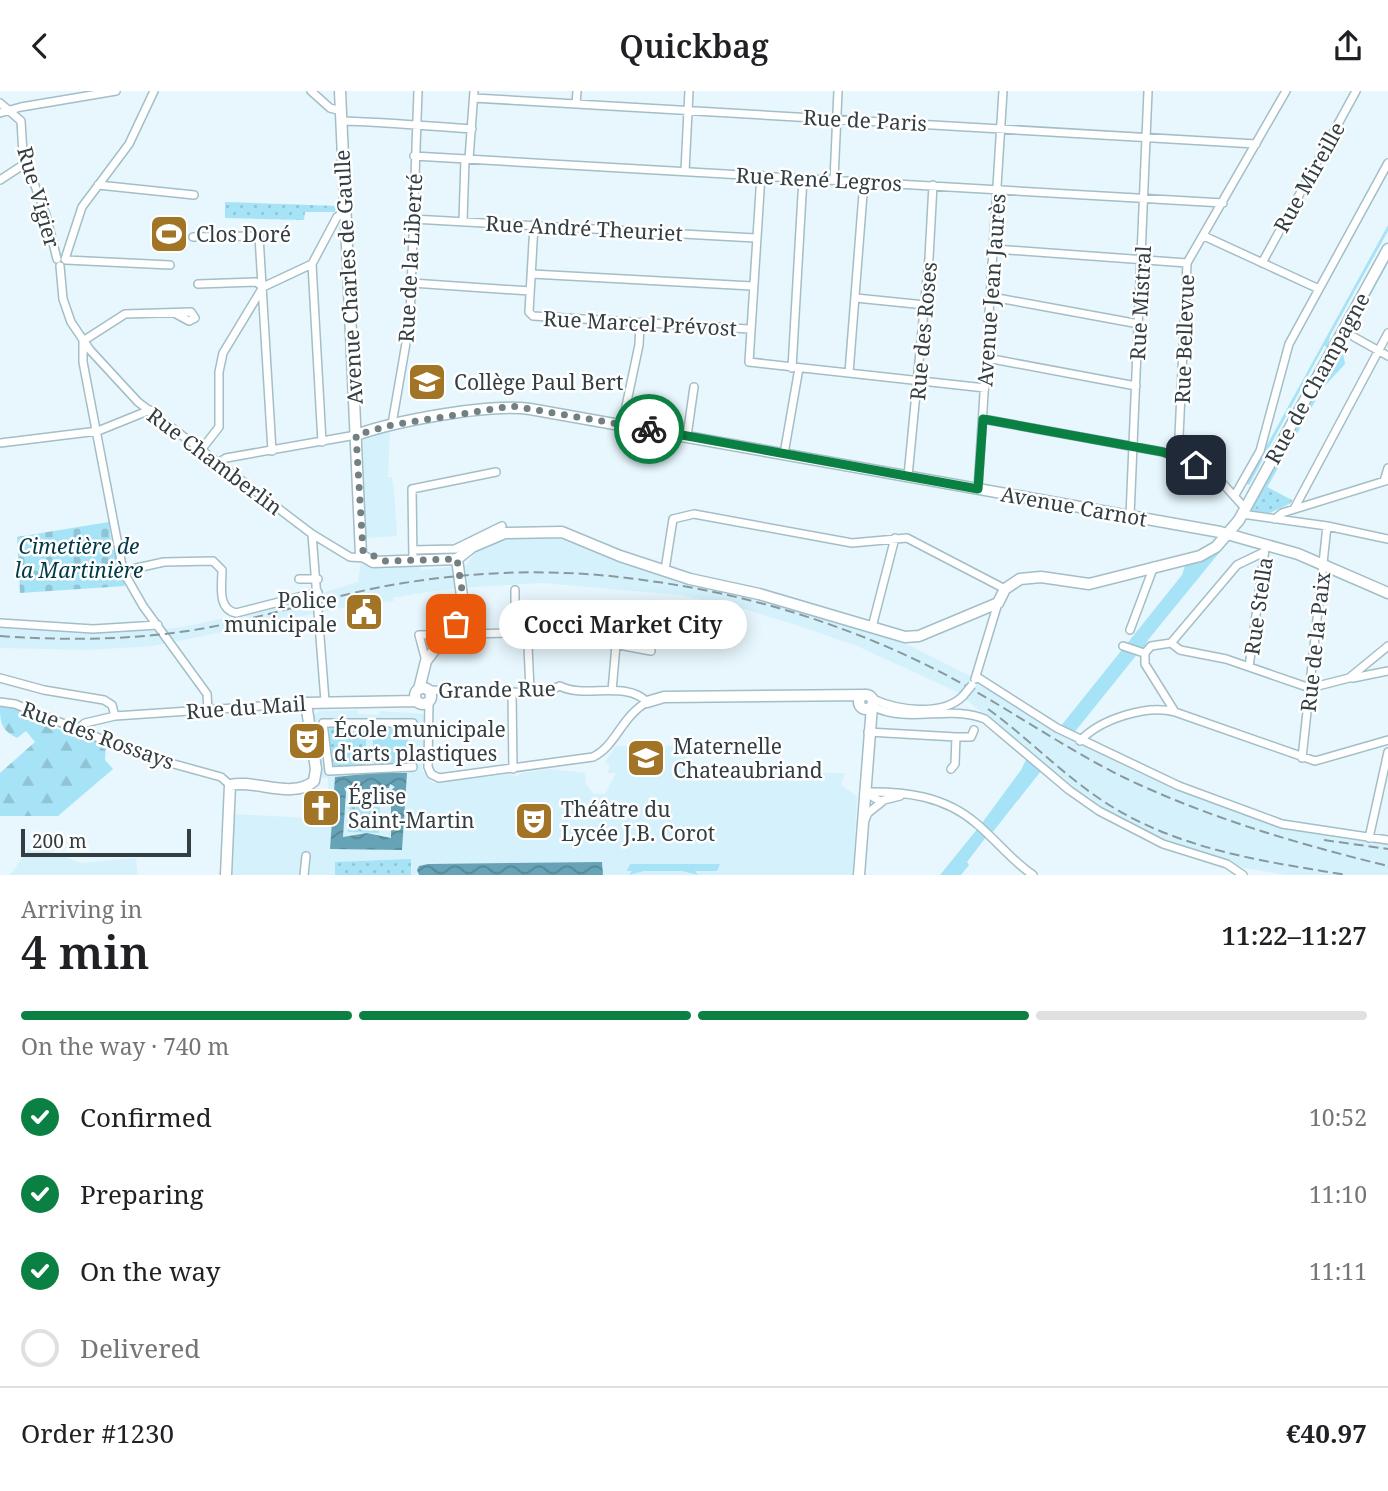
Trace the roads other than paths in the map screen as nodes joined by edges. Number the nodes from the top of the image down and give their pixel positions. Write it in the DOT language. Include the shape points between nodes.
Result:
graph roads {
  1 [pos="58,91"];
  2 [pos="116,91"];
  3 [pos="154,91"];
  4 [pos="312,91"];
  5 [pos="340,91"];
  6 [pos="418,91"];
  7 [pos="533,91"];
  8 [pos="577,91"];
  9 [pos="690,91"];
  10 [pos="838,91"];
  11 [pos="1003,91"];
  12 [pos="1148,91"];
  13 [pos="1286,91"];
  14 [pos="1356,91"];
  15 [pos="100,92"];
  16 [pos="474,95"];
  17 [pos="58,101"];
  18 [pos="532,101"];
  19 [pos="0,103"];
  20 [pos="576,104"];
  21 [pos="690,110"];
  22 [pos="11,111"];
  23 [pos="0,113"];
  24 [pos="341,116"];
  25 [pos="837,118"];
  26 [pos="416,125"];
  27 [pos="472,128"];
  28 [pos="1001,128"];
  29 [pos="1147,135"];
  30 [pos="1256,144"];
  31 [pos="414,156"];
  32 [pos="467,159"];
  33 [pos="26,163"];
  34 [pos="1388,163"];
  35 [pos="685,171"];
  36 [pos="761,175"];
  37 [pos="803,178"];
  38 [pos="0,180"];
  39 [pos="834,180"];
  40 [pos="863,181"];
  41 [pos="98,185"];
  42 [pos="933,185"];
  43 [pos="998,188"];
  44 [pos="194,195"];
  45 [pos="1145,197"];
  46 [pos="1223,203"];
  47 [pos="345,212"];
  48 [pos="413,219"];
  49 [pos="463,221"];
  50 [pos="534,225"];
  51 [pos="1204,236"];
  52 [pos="193,237"];
  53 [pos="755,238"];
  54 [pos="995,249"];
  55 [pos="1388,249"];
  56 [pos="1142,260"];
  57 [pos="62,261"];
  58 [pos="1187,263"];
  59 [pos="1262,263"];
  60 [pos="312,264"];
  61 [pos="170,265"];
  62 [pos="532,274"];
  63 [pos="412,283"];
  64 [pos="198,284"];
  65 [pos="752,286"];
  66 [pos="263,287"];
  67 [pos="1319,289"];
  68 [pos="530,291"];
  69 [pos="992,297"];
  70 [pos="856,298"];
  71 [pos="925,305"];
  72 [pos="176,314"];
  73 [pos="640,323"];
  74 [pos="1139,324"];
  75 [pos="749,329"];
  76 [pos="1388,333"];
  77 [pos="1354,337"];
  78 [pos="83,341"];
  79 [pos="1378,351"];
  80 [pos="1388,356"];
  81 [pos="987,358"];
  82 [pos="796,368"];
  83 [pos="849,373"];
  84 [pos="919,381"];
  85 [pos="1136,386"];
  86 [pos="694,387"];
  87 [pos="985,388"];
  88 [pos="150,410"];
  89 [pos="983,419"];
  90 [pos="392,425"];
  91 [pos="622,425"];
  92 [pos="98,431"];
  93 [pos="356,435"];
  94 [pos="687,436"];
  95 [pos="322,442"];
  96 [pos="0,443"];
  97 [pos="1133,447"];
  98 [pos="201,450"];
  99 [pos="272,451"];
  100 [pos="784,454"];
  101 [pos="1178,458"];
  102 [pos="218,463"];
  103 [pos="1388,468"];
  104 [pos="496,472"];
  105 [pos="908,476"];
  106 [pos="1386,481"];
  107 [pos="978,489"];
  108 [pos="1235,495"];
  109 [pos="1291,510"];
  110 [pos="1244,511"];
  111 [pos="1130,516"];
  112 [pos="1275,519"];
  113 [pos="1289,521"];
  114 [pos="502,526"];
  115 [pos="1327,526"];
  116 [pos="312,534"];
  117 [pos="1228,534"];
  118 [pos="895,538"];
  119 [pos="1388,540"];
  120 [pos="1265,548"];
  121 [pos="413,555"];
  122 [pos="370,556"];
  123 [pos="457,559"];
  124 [pos="1324,565"];
  125 [pos="1154,566"];
  126 [pos="666,570"];
  127 [pos="123,571"];
  128 [pos="299,579"];
  129 [pos="318,579"];
  130 [pos="1006,589"];
  131 [pos="515,590"];
  132 [pos="318,592"];
  133 [pos="1388,593"];
  134 [pos="998,603"];
  135 [pos="0,623"];
  136 [pos="158,625"];
  137 [pos="872,627"];
  138 [pos="1130,630"];
  139 [pos="515,633"];
  140 [pos="447,635"];
  141 [pos="544,636"];
  142 [pos="1171,643"];
  143 [pos="616,645"];
  144 [pos="1123,646"];
  145 [pos="1388,646"];
  146 [pos="1144,651"];
  147 [pos="651,652"];
  148 [pos="426,665"];
  149 [pos="1249,667"];
  150 [pos="1388,671"];
  151 [pos="976,677"];
  152 [pos="0,678"];
  153 [pos="1349,678"];
  154 [pos="1310,688"];
  155 [pos="530,690"];
  156 [pos="612,691"];
  157 [pos="426,692"];
  158 [pos="512,693"];
  159 [pos="325,701"];
  160 [pos="0,702"];
  161 [pos="647,702"];
  162 [pos="866,702"];
  163 [pos="306,703"];
  164 [pos="208,710"];
  165 [pos="1175,712"];
  166 [pos="115,716"];
  167 [pos="413,723"];
  168 [pos="78,729"];
  169 [pos="974,730"];
  170 [pos="868,732"];
  171 [pos="956,737"];
  172 [pos="1388,740"];
  173 [pos="1080,741"];
  174 [pos="1388,752"];
  175 [pos="1302,758"];
  176 [pos="413,767"];
  177 [pos="513,769"];
  178 [pos="951,769"];
  179 [pos="230,785"];
  180 [pos="864,792"];
  181 [pos="911,794"];
  182 [pos="886,799"];
  183 [pos="862,827"];
  184 [pos="1369,838"];
  185 [pos="1386,838"];
  186 [pos="306,856"];
  187 [pos="1241,873"];
  188 [pos="226,875"];
  189 [pos="304,875"];
  190 [pos="859,875"];
  191 [pos="1033,875"];
  1 -- 17 [label="street"];
  2 -- 15 [label="street"];
  3 -- 41 [label="street" via="131,141"];
  4 -- 24 [label="street"];
  5 -- 24 [label="street, Avenue Charles de Gaulle"];
  6 -- 26 [label="street, Rue de la Liberté"];
  7 -- 18 [label="street"];
  8 -- 20 [label="street"];
  9 -- 21 [label="street"];
  10 -- 25 [label="street"];
  11 -- 28 [label="street, Avenue Jean Jaurès"];
  12 -- 29 [label="street, Rue Mistral"];
  13 -- 30 [label="street"];
  14 -- 59 [label="street, Rue Mireille"];
  15 -- 17 [label="street"];
  16 -- 18 [label="street, Rue de Paris"];
  16 -- 27 [label="street"];
  17 -- 22 [label="street"];
  18 -- 20 [label="street, Rue de Paris"];
  19 -- 22 [label="street"];
  20 -- 21 [label="street, Rue de Paris"];
  21 -- 25 [label="street, Rue de Paris"];
  21 -- 35 [label="street"];
  22 -- 23 [label="street"];
  22 -- 33 [label="street, Rue Vigier" via="21,121"];
  24 -- 26 [label="street"];
  24 -- 47 [label="street, Avenue Charles de Gaulle"];
  25 -- 28 [label="street, Rue de Paris"];
  25 -- 39 [label="street"];
  26 -- 27 [label="street"];
  26 -- 31 [label="street, Rue de la Liberté"];
  27 -- 32 [label="street"];
  28 -- 29 [label="street, Rue de Paris"];
  28 -- 43 [label="street, Avenue Jean Jaurès"];
  29 -- 30 [label="street, Rue de Paris"];
  29 -- 45 [label="street, Rue Mistral"];
  30 -- 46 [label="street"];
  31 -- 32 [label="street, Rue René Legros"];
  31 -- 48 [label="street, Rue de la Liberté"];
  32 -- 35 [label="street, Rue René Legros"];
  32 -- 49 [label="street"];
  33 -- 38 [label="street"];
  33 -- 57 [label="street, Rue Vigier"];
  34 -- 67 [label="street"];
  35 -- 36 [label="street, Rue René Legros"];
  36 -- 37 [label="street, Rue René Legros"];
  36 -- 53 [label="street"];
  37 -- 39 [label="street, Rue René Legros"];
  37 -- 82 [label="street"];
  39 -- 40 [label="street, Rue René Legros"];
  40 -- 42 [label="street, Rue René Legros"];
  40 -- 70 [label="street"];
  41 -- 44 [label="street"];
  41 -- 57 [label="street" via="82,207"];
  42 -- 43 [label="street, Rue René Legros"];
  42 -- 71 [label="street, Rue des Roses"];
  43 -- 45 [label="street, Rue René Legros"];
  43 -- 54 [label="street, Avenue Jean Jaurès"];
  45 -- 46 [label="street, Rue René Legros"];
  45 -- 56 [label="street, Rue Mistral"];
  46 -- 51 [label="street"];
  47 -- 60 [label="street" via="337,216"];
  47 -- 93 [label="street, Avenue Charles de Gaulle"];
  48 -- 49 [label="street, Rue André Theuriet"];
  48 -- 63 [label="street, Rue de la Liberté"];
  49 -- 50 [label="street, Rue André Theuriet"];
  50 -- 53 [label="street, Rue André Theuriet"];
  50 -- 62 [label="street"];
  51 -- 58 [label="street"];
  51 -- 59 [label="street"];
  52 -- 66 [label="street" via="259,236"];
  53 -- 65 [label="street"];
  54 -- 56 [label="street"];
  54 -- 69 [label="street, Avenue Jean Jaurès"];
  55 -- 110 [label="street, Rue de Champagne"];
  56 -- 58 [label="street"];
  56 -- 74 [label="street, Rue Mistral"];
  57 -- 61 [label="street"];
  57 -- 78 [label="street, Rue Vigier" via="63,299"];
  58 -- 101 [label="street, Rue Bellevue"];
  59 -- 67 [label="street"];
  60 -- 66 [label="street"];
  60 -- 95 [label="street"];
  62 -- 65 [label="street"];
  62 -- 68 [label="street"];
  63 -- 68 [label="street"];
  63 -- 90 [label="street, Rue de la Liberté" via="407,346"];
  64 -- 66 [label="street" via="256,282"];
  65 -- 75 [label="street"];
  66 -- 98 [label="street" via="221,359 219,427"];
  66 -- 99 [label="street"];
  67 -- 108 [label="street" via="1289,344 1261,451"];
  68 -- 73 [label="street, Rue Marcel Prévost" via="531,315"];
  69 -- 74 [label="street"];
  69 -- 81 [label="street, Avenue Jean Jaurès"];
  70 -- 71 [label="street"];
  70 -- 83 [label="street"];
  71 -- 84 [label="street, Rue des Roses"];
  72 -- 78 [label="street" via="125,314"];
  73 -- 75 [label="street, Rue Marcel Prévost"];
  73 -- 91 [label="street"];
  74 -- 85 [label="street, Rue Mistral"];
  75 -- 82 [label="street" via="748,362"];
  76 -- 79 [label="street"];
  77 -- 79 [label="street"];
  78 -- 88 [label="street, Rue Chamberlin" via="132,397"];
  78 -- 92 [label="street"];
  79 -- 80 [label="street"];
  79 -- 109 [label="street"];
  81 -- 85 [label="street"];
  81 -- 87 [label="street, Avenue Jean Jaurès"];
  82 -- 83 [label="street"];
  82 -- 100 [label="street"];
  83 -- 84 [label="street"];
  84 -- 87 [label="street"];
  84 -- 105 [label="street, Rue des Roses"];
  85 -- 97 [label="street, Rue Mistral"];
  86 -- 94 [label="street"];
  87 -- 89 [label="street, Avenue Jean Jaurès"];
  88 -- 92 [label="street"];
  88 -- 98 [label="street, Rue Chamberlin"];
  89 -- 97 [label="street"];
  89 -- 107 [label="street, Avenue Jean Jaurès"];
  90 -- 91 [label="street, Avenue Carnot" via="512,406"];
  90 -- 93 [label="street, Avenue Carnot"];
  91 -- 94 [label="street, Avenue Carnot"];
  92 -- 96 [label="street"];
  92 -- 127 [label="street"];
  93 -- 95 [label="street, Avenue Carnot"];
  93 -- 122 [label="street, Avenue Charles de Gaulle"];
  94 -- 100 [label="street, Avenue Carnot"];
  95 -- 99 [label="street, Avenue Carnot"];
  97 -- 101 [label="street"];
  97 -- 111 [label="street, Rue Mistral"];
  98 -- 102 [label="street, Rue Chamberlin"];
  99 -- 102 [label="street, Avenue Carnot"];
  100 -- 105 [label="street, Avenue Carnot"];
  101 -- 108 [label="street" via="1215,475"];
  102 -- 116 [label="street, Rue Chamberlin"];
  103 -- 106 [label="street"];
  104 -- 121 [label="street" via="412,489"];
  105 -- 107 [label="street, Avenue Carnot"];
  106 -- 109 [label="street"];
  107 -- 111 [label="street, Avenue Carnot"];
  108 -- 110 [label="street"];
  109 -- 112 [label="street"];
  109 -- 113 [label="street"];
  110 -- 112 [label="street"];
  110 -- 117 [label="street, Rue de Champagne"];
  111 -- 117 [label="street, Avenue Carnot"];
  112 -- 113 [label="street"];
  113 -- 115 [label="street"];
  114 -- 121 [label="street" via="455,549"];
  115 -- 119 [label="street"];
  115 -- 124 [label="street, Rue de la Paix"];
  116 -- 122 [label="street, Rue Chamberlin" via="350,557"];
  116 -- 129 [label="street"];
  117 -- 120 [label="street, Avenue Carnot"];
  117 -- 125 [label="street, Rue de Champagne" via="1207,553"];
  118 -- 126 [label="street" via="852,543 694,514 679,516 673,521"];
  118 -- 130 [label="street" via="907,538"];
  118 -- 137 [label="street"];
  120 -- 124 [label="street, Avenue Carnot"];
  120 -- 142 [label="street" via="1237,565"];
  120 -- 149 [label="street, Rue Stella"];
  121 -- 122 [label="street"];
  121 -- 123 [label="street"];
  123 -- 126 [label="street" via="505,533 566,533"];
  123 -- 140 [label="street" via="464,611"];
  124 -- 133 [label="street, Avenue Carnot"];
  124 -- 154 [label="street, Rue de la Paix"];
  125 -- 130 [label="street, Rue de Champagne" via="1089,584 1028,577"];
  125 -- 138 [label="street"];
  126 -- 137 [label="street"];
  127 -- 132 [label="street" via="164,562 213,561 222,571 223,604 232,613"];
  127 -- 136 [label="street"];
  128 -- 129 [label="street"];
  129 -- 132 [label="street"];
  130 -- 134 [label="street"];
  131 -- 139 [label="street"];
  132 -- 159 [label="street"];
  134 -- 137 [label="street" via="915,637"];
  134 -- 151 [label="street"];
  135 -- 136 [label="street" via="93,629"];
  136 -- 164 [label="street" via="207,694"];
  139 -- 140 [label="street"];
  139 -- 155 [label="street" via="529,638"];
  140 -- 148 [label="street"];
  140 -- 148 [label="street" via="419,635"];
  141 -- 143 [label="street"];
  142 -- 146 [label="street"];
  142 -- 149 [label="street" via="1180,650"];
  143 -- 147 [label="street"];
  143 -- 156 [label="street"];
  144 -- 146 [label="street"];
  145 -- 153 [label="street"];
  146 -- 165 [label="street" via="1145,664"];
  148 -- 157 [label="street"];
  149 -- 154 [label="street"];
  150 -- 153 [label="street"];
  151 -- 162 [label="street, bridge" via="963,697 952,704 910,710"];
  151 -- 173 [label="street"];
  152 -- 166 [label="street" via="104,700 112,705"];
  153 -- 154 [label="street"];
  154 -- 175 [label="street, Rue de la Paix"];
  156 -- 158 [label="street, Grande Rue" via="570,691 560,686 546,693"];
  156 -- 161 [label="street, Grande Rue" via="641,696"];
  157 -- 158 [label="street, Grande Rue"];
  157 -- 159 [label="street, Rue du Mail" via="423,703"];
  157 -- 177 [label="street" via="432,775 442,778"];
  158 -- 177 [label="street"];
  159 -- 163 [label="street, Rue du Mail"];
  160 -- 168 [label="street, Rue des Rossays"];
  161 -- 162 [label="street" via="664,697 831,696"];
  161 -- 177 [label="street" via="627,715 598,755"];
  162 -- 170 [label="street"];
  162 -- 187 [label="street" via="901,715 985,719 1099,811 1163,844"];
  163 -- 164 [label="street, Rue du Mail"];
  163 -- 179 [label="street, Rue des Rossays" via="314,781 300,788"];
  164 -- 166 [label="street, Rue du Mail"];
  165 -- 173 [label="street" via="1143,709"];
  165 -- 175 [label="street"];
  166 -- 168 [label="street, Rue du Mail"];
  167 -- 176 [label="street" via="323,723 329,771"];
  168 -- 179 [label="street, Rue des Rossays" via="141,755 221,777"];
  169 -- 171 [label="street" via="971,737"];
  170 -- 171 [label="street"];
  170 -- 180 [label="street"];
  171 -- 178 [label="street"];
  172 -- 175 [label="street" via="1324,760"];
  173 -- 184 [label="street" via="1179,786 1282,824"];
  174 -- 184 [label="street"];
  179 -- 188 [label="street"];
  180 -- 181 [label="street"];
  180 -- 182 [label="street" via="875,800"];
  180 -- 183 [label="street"];
  181 -- 182 [label="street"];
  181 -- 191 [label="street" via="968,816"];
  182 -- 183 [label="street" via="869,813"];
  183 -- 190 [label="street"];
  184 -- 185 [label="street"];
  186 -- 189 [label="street"];
}
